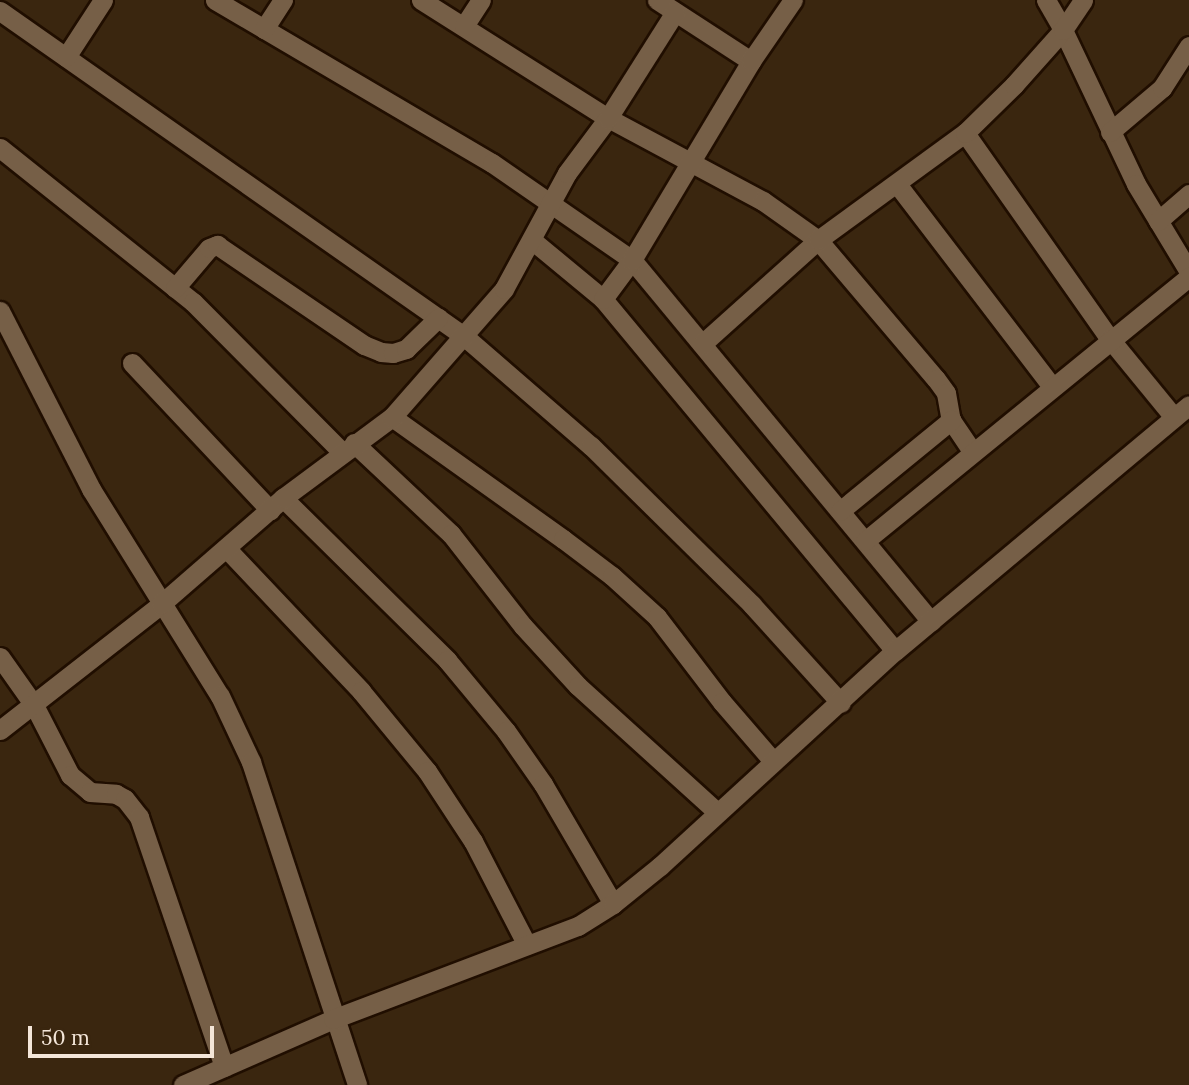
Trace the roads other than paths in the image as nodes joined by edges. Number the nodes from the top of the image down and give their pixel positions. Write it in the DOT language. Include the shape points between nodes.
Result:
graph roads {
  1 [pos="103,0"];
  2 [pos="215,0"];
  3 [pos="283,0"];
  4 [pos="421,0"];
  5 [pos="481,0"];
  6 [pos="657,0"];
  7 [pos="793,0"];
  8 [pos="1046,0"];
  9 [pos="1083,0"];
  10 [pos="0,11"];
  11 [pos="675,12"];
  12 [pos="464,26"];
  13 [pos="264,29"];
  14 [pos="1063,30"];
  15 [pos="1189,46"];
  16 [pos="66,57"];
  17 [pos="751,61"];
  18 [pos="1184,67"];
  19 [pos="608,118"];
  20 [pos="1110,132"];
  21 [pos="965,133"];
  22 [pos="0,148"];
  23 [pos="692,163"];
  24 [pos="897,184"];
  25 [pos="1189,194"];
  26 [pos="552,203"];
  27 [pos="1158,221"];
  28 [pos="818,240"];
  29 [pos="533,241"];
  30 [pos="632,260"];
  31 [pos="1189,274"];
  32 [pos="175,288"];
  33 [pos="603,299"];
  34 [pos="0,311"];
  35 [pos="438,318"];
  36 [pos="465,337"];
  37 [pos="1110,340"];
  38 [pos="702,344"];
  39 [pos="132,363"];
  40 [pos="1052,387"];
  41 [pos="1181,411"];
  42 [pos="392,418"];
  43 [pos="951,420"];
  44 [pos="348,447"];
  45 [pos="972,452"];
  46 [pos="277,504"];
  47 [pos="840,510"];
  48 [pos="865,541"];
  49 [pos="226,548"];
  50 [pos="161,604"];
  51 [pos="930,621"];
  52 [pos="895,651"];
  53 [pos="0,657"];
  54 [pos="841,703"];
  55 [pos="34,705"];
  56 [pos="0,730"];
  57 [pos="773,761"];
  58 [pos="717,812"];
  59 [pos="613,904"];
  60 [pos="527,945"];
  61 [pos="333,1019"];
  62 [pos="223,1067"];
  63 [pos="183,1085"];
  64 [pos="357,1085"];
  1 -- 16 [label="street"];
  2 -- 13 [label="street"];
  3 -- 13 [label="street"];
  4 -- 12 [label="street"];
  5 -- 12 [label="street"];
  6 -- 11 [label="street"];
  7 -- 17 [label="street"];
  8 -- 14 [label="street"];
  9 -- 14 [label="street"];
  10 -- 16 [label="street"];
  11 -- 17 [label="street"];
  11 -- 19 [label="street"];
  12 -- 19 [label="street"];
  13 -- 26 [label="street" via="408,111"];
  14 -- 20 [label="street"];
  14 -- 21 [label="street"];
  15 -- 18 [label="street"];
  16 -- 35 [label="street"];
  17 -- 23 [label="street"];
  18 -- 20 [label="street"];
  19 -- 23 [label="street"];
  19 -- 26 [label="street"];
  20 -- 27 [label="street"];
  21 -- 24 [label="street"];
  21 -- 37 [label="street"];
  22 -- 32 [label="street"];
  23 -- 28 [label="street" via="763,201"];
  23 -- 30 [label="street"];
  24 -- 28 [label="street"];
  24 -- 40 [label="street"];
  25 -- 27 [label="street"];
  26 -- 29 [label="street"];
  26 -- 30 [label="street"];
  27 -- 31 [label="street"];
  28 -- 38 [label="street"];
  28 -- 43 [label="street" via="936,379 946,393"];
  29 -- 33 [label="street"];
  29 -- 36 [label="street" via="504,289"];
  30 -- 33 [label="street"];
  30 -- 38 [label="street"];
  31 -- 37 [label="street"];
  32 -- 35 [label="street" via="209,248 217,245 381,352 406,349"];
  32 -- 44 [label="street"];
  33 -- 52 [label="street"];
  34 -- 50 [label="street" via="92,489"];
  35 -- 36 [label="street"];
  36 -- 42 [label="street"];
  36 -- 54 [label="street" via="591,446 752,605"];
  37 -- 40 [label="street"];
  37 -- 41 [label="street"];
  38 -- 47 [label="street"];
  39 -- 46 [label="street"];
  40 -- 45 [label="street"];
  41 -- 51 [label="street"];
  42 -- 44 [label="street"];
  42 -- 57 [label="street" via="621,584 657,617"];
  43 -- 45 [label="street"];
  43 -- 47 [label="street"];
  44 -- 46 [label="street"];
  44 -- 58 [label="street" via="451,534 523,626 578,686"];
  45 -- 48 [label="street"];
  46 -- 49 [label="street"];
  46 -- 59 [label="street" via="447,660 543,784"];
  47 -- 48 [label="street"];
  48 -- 51 [label="street"];
  49 -- 50 [label="street"];
  49 -- 60 [label="street" via="361,691 427,771 472,841"];
  50 -- 55 [label="street"];
  50 -- 61 [label="street" via="220,696 251,762"];
  51 -- 52 [label="street"];
  52 -- 54 [label="street"];
  53 -- 55 [label="street"];
  54 -- 57 [label="street"];
  55 -- 56 [label="street"];
  55 -- 62 [label="street" via="80,787 101,795 116,794 139,817"];
  57 -- 58 [label="street"];
  58 -- 59 [label="street"];
  59 -- 60 [label="street" via="578,926"];
  60 -- 61 [label="street"];
  61 -- 62 [label="street"];
  61 -- 64 [label="street"];
  62 -- 63 [label="street"];
}
